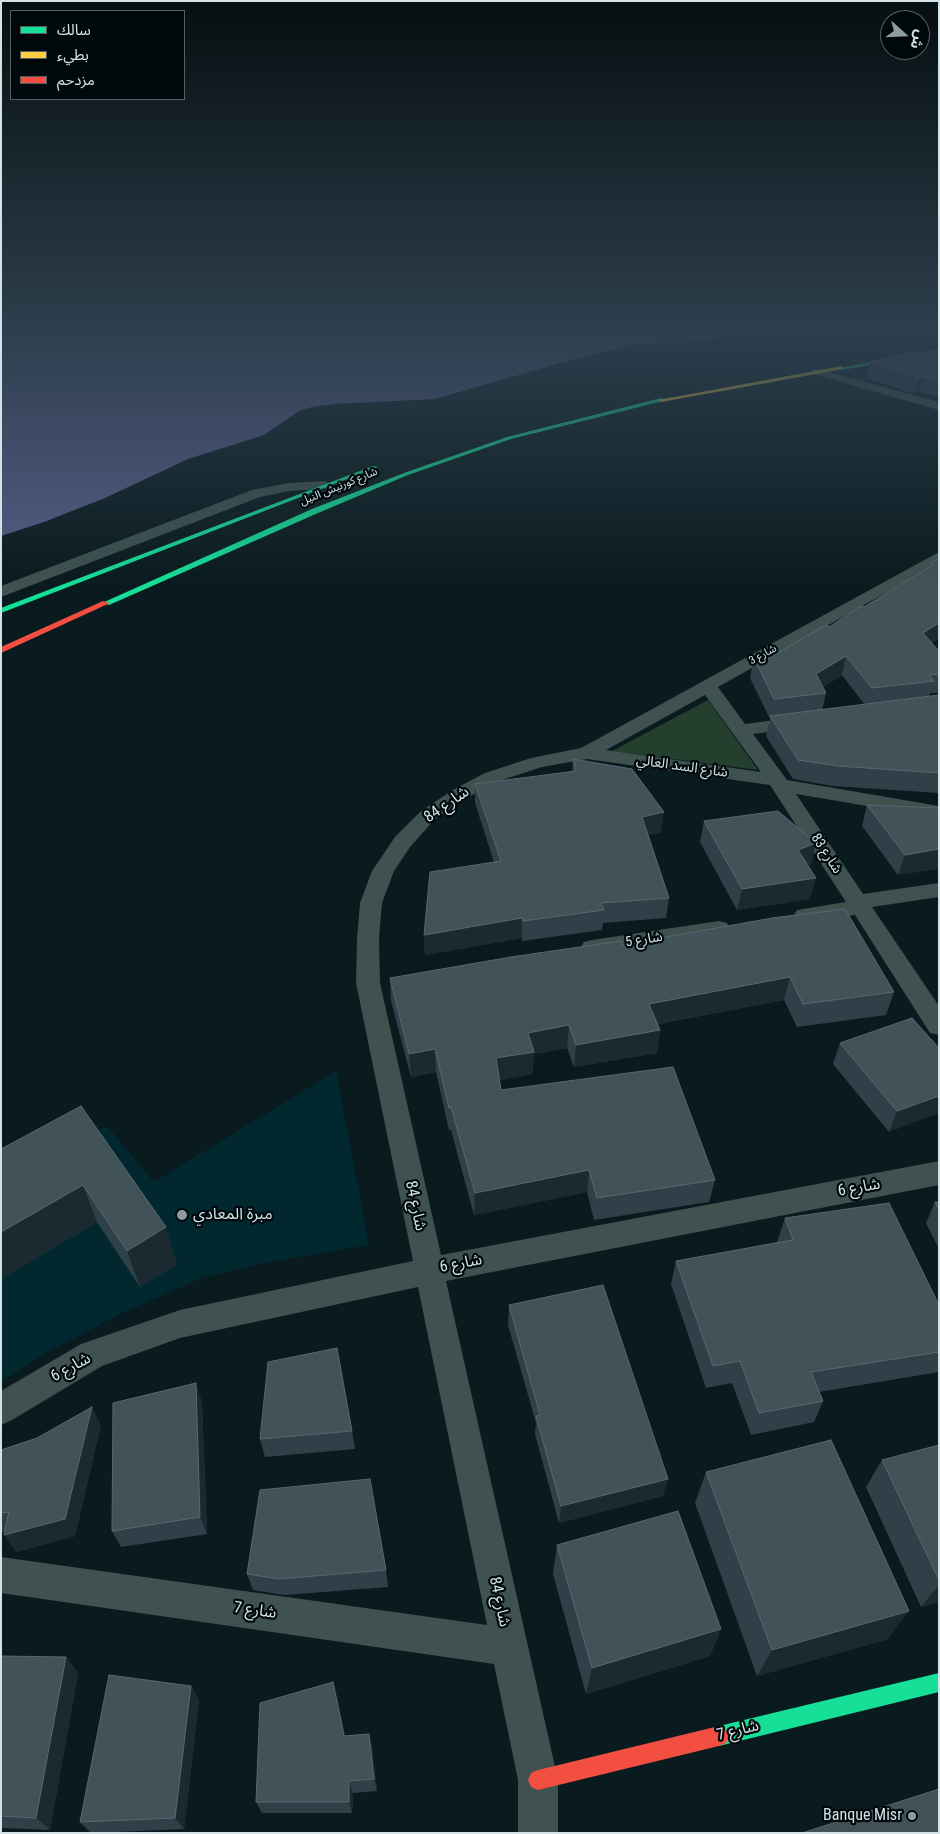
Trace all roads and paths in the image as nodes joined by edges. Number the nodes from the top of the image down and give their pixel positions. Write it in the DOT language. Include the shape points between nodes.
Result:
graph roads {
  1 [pos="586,418"];
  2 [pos="386,462"];
  3 [pos="325,485"];
  4 [pos="939,556"];
  5 [pos="1,592"];
  6 [pos="1,610"];
  7 [pos="1,650"];
  8 [pos="708,686"];
  9 [pos="820,720"];
  10 [pos="741,730"];
  11 [pos="587,754"];
  12 [pos="778,782"];
  13 [pos="939,812"];
  14 [pos="939,890"];
  15 [pos="859,904"];
  16 [pos="782,919"];
  17 [pos="742,925"];
  18 [pos="575,951"];
  19 [pos="939,1026"];
  20 [pos="939,1173"];
  21 [pos="429,1271"];
  22 [pos="1,1409"];
  23 [pos="1,1575"];
  24 [pos="509,1647"];
  25 [pos="939,1682"];
  26 [pos="538,1780"];
  27 [pos="538,1833"];
  1 -- 7 [label="main road, شارع كورنيش النيل" via="472,450 406,474"];
  2 -- 3 [label="main road, شارع كورنيش النيل"];
  3 -- 5 [label="street" via="257,493"];
  3 -- 6 [label="main road, شارع كورنيش النيل"];
  4 -- 8 [label="street, شارع 3"];
  8 -- 10 [label="street, شارع 83"];
  8 -- 11 [label="street, شارع 3"];
  9 -- 10 [label="street"];
  10 -- 12 [label="street, شارع 83"];
  11 -- 12 [label="street, شارع السد العالي"];
  11 -- 21 [label="street, شارع 84" via="538,762 492,777 427,816 402,842 383,871 371,903 368,938"];
  12 -- 13 [label="street, شارع السد العالي"];
  12 -- 15 [label="street, شارع 83"];
  14 -- 15 [label="street"];
  15 -- 16 [label="street"];
  15 -- 19 [label="street, شارع 83"];
  17 -- 18 [label="street, شارع 5"];
  20 -- 21 [label="street, شارع 6"];
  21 -- 22 [label="street, شارع 6" via="180,1324 92,1355"];
  21 -- 24 [label="street, شارع 84"];
  23 -- 24 [label="street, شارع 7"];
  24 -- 26 [label="street, شارع 84"];
  25 -- 26 [label="main road, شارع 7"];
  26 -- 27 [label="street, شارع 84"];
}
